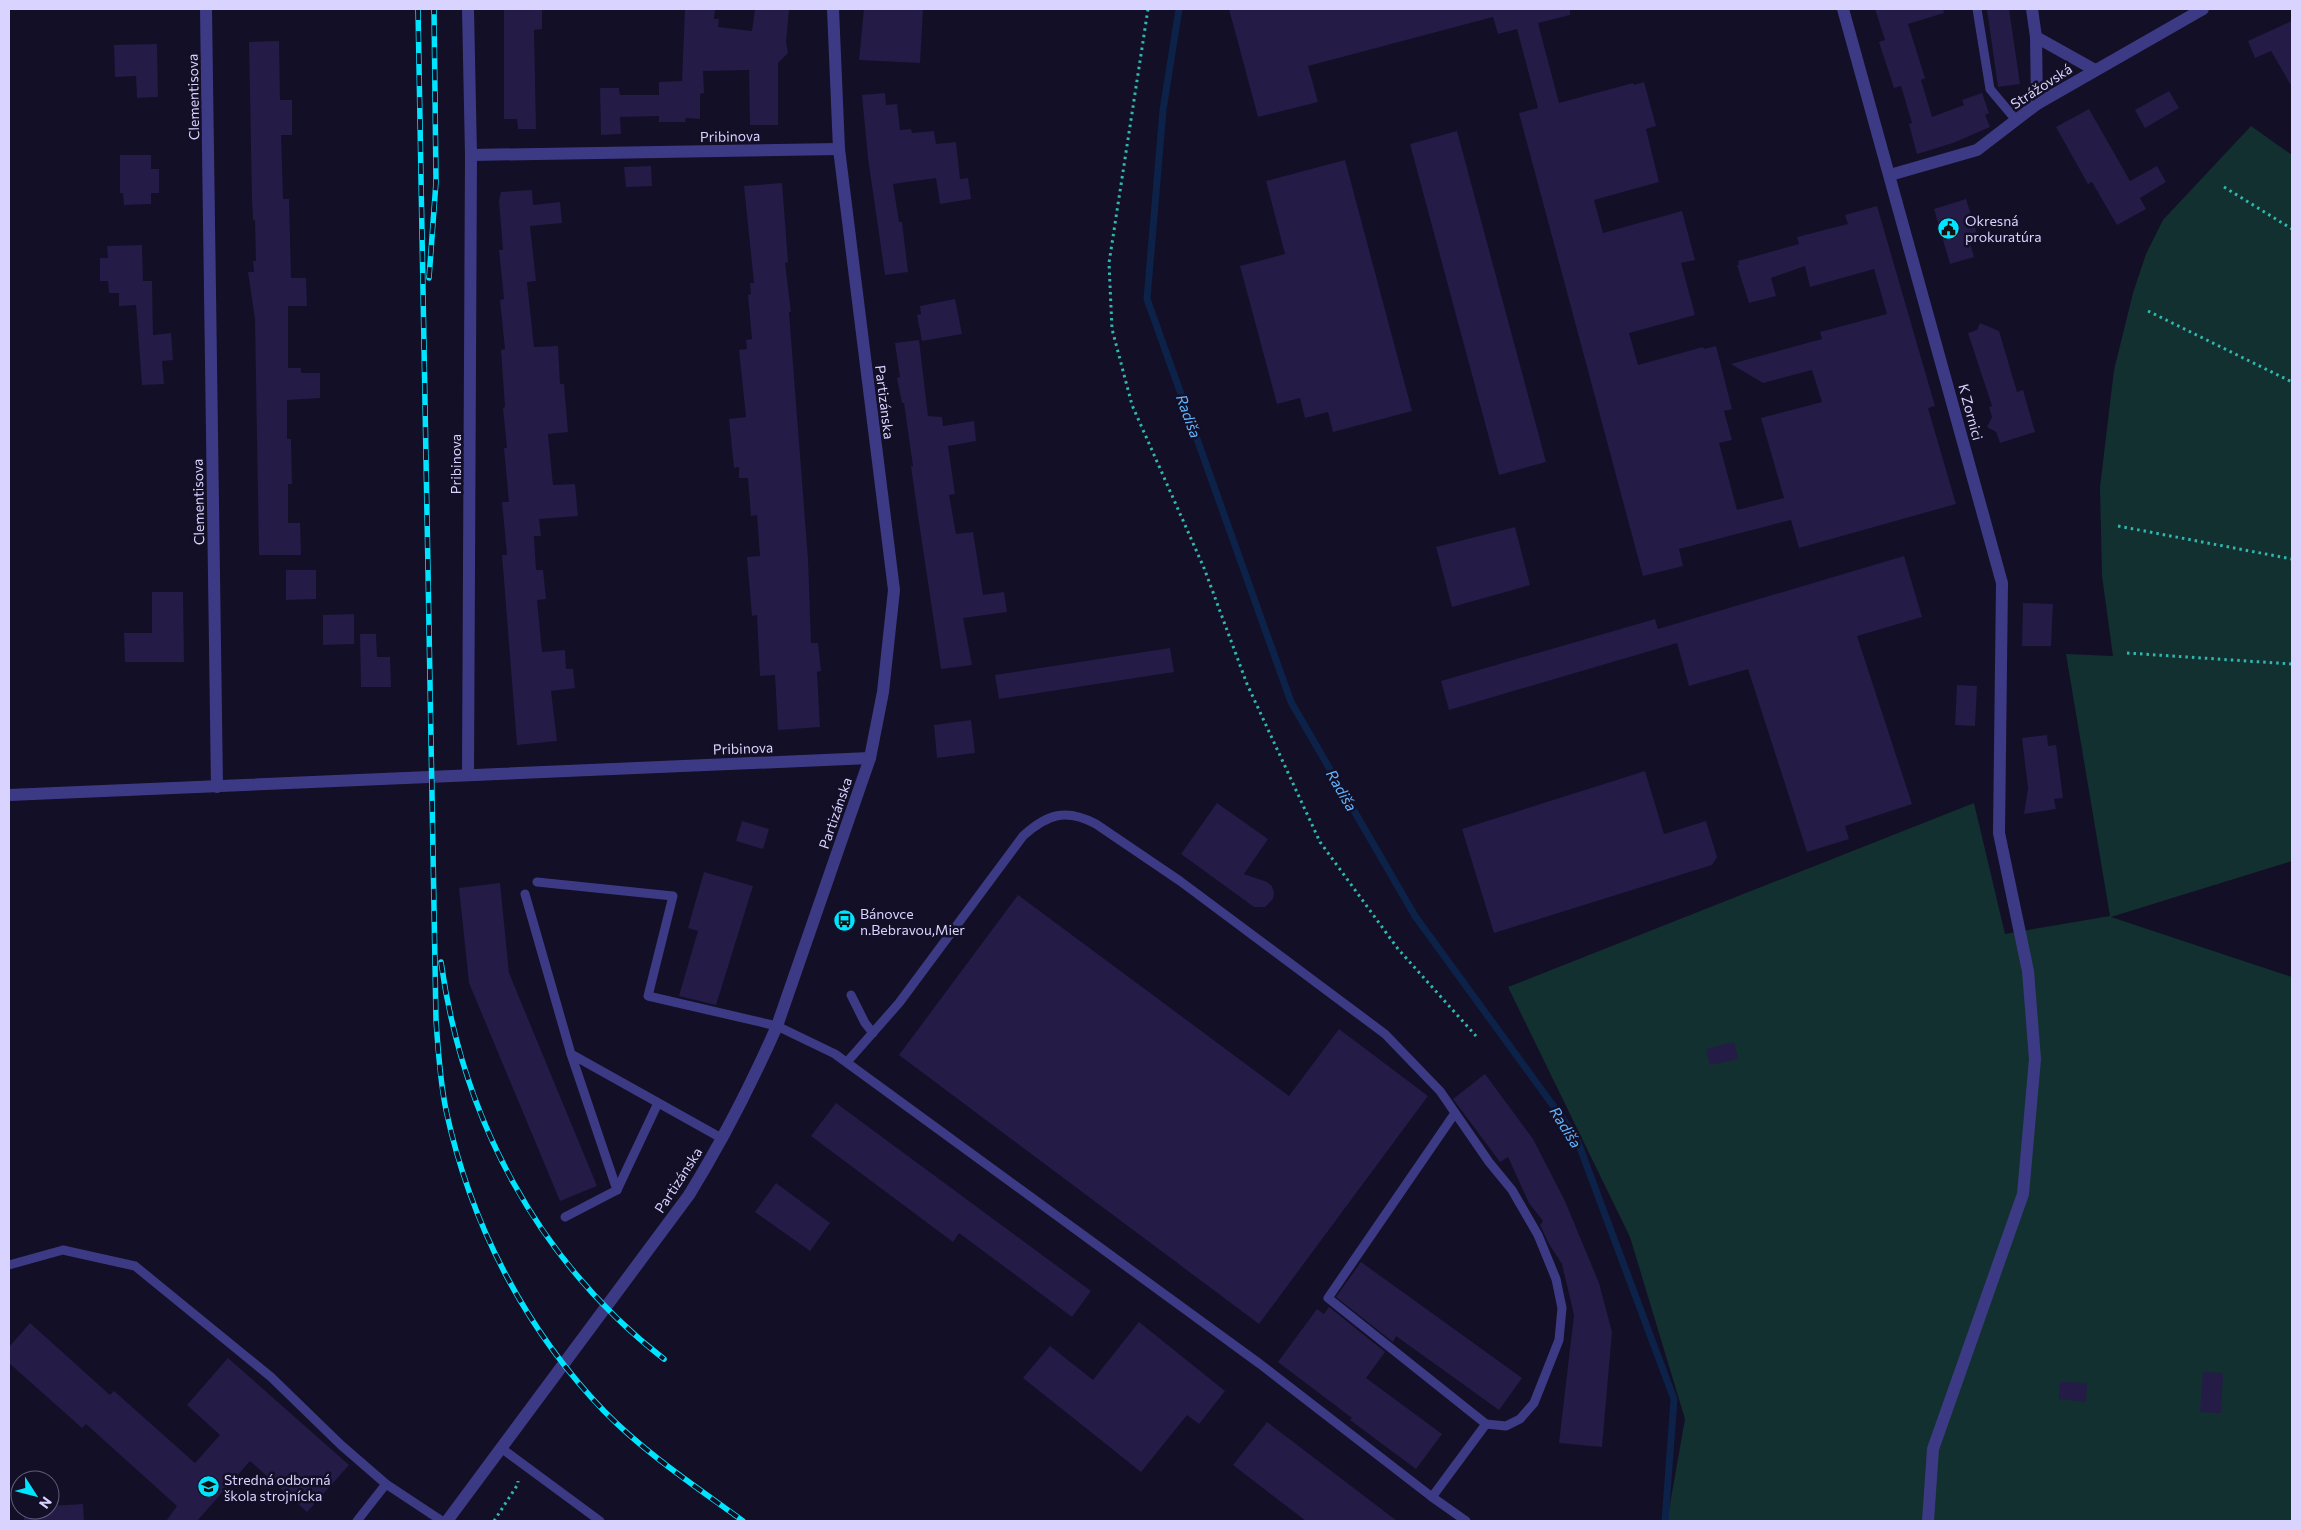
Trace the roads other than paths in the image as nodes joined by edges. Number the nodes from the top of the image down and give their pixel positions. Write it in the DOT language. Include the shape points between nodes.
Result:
graph roads {
  1 [pos="206,9"];
  2 [pos="468,9"];
  3 [pos="833,9"];
  4 [pos="1843,9"];
  5 [pos="1977,9"];
  6 [pos="2032,9"];
  7 [pos="2203,9"];
  8 [pos="2036,36"];
  9 [pos="2095,70"];
  10 [pos="2037,104"];
  11 [pos="2016,120"];
  12 [pos="839,149"];
  13 [pos="471,155"];
  14 [pos="1890,175"];
  15 [pos="870,758"];
  16 [pos="468,774"];
  17 [pos="217,787"];
  18 [pos="9,795"];
  19 [pos="537,882"];
  20 [pos="525,894"];
  21 [pos="851,995"];
  22 [pos="777,1026"];
  23 [pos="873,1033"];
  24 [pos="571,1054"];
  25 [pos="847,1062"];
  26 [pos="658,1103"];
  27 [pos="1455,1113"];
  28 [pos="723,1138"];
  29 [pos="617,1190"];
  30 [pos="565,1217"];
  31 [pos="9,1265"];
  32 [pos="1486,1424"];
  33 [pos="501,1448"];
  34 [pos="386,1484"];
  35 [pos="1432,1497"];
  36 [pos="357,1521"];
  37 [pos="442,1521"];
  38 [pos="447,1521"];
  39 [pos="600,1521"];
  40 [pos="1466,1521"];
  41 [pos="1928,1521"];
  1 -- 17 [label="street, Clementisova"];
  2 -- 13 [label="street, Pribinova"];
  3 -- 12 [label="street, Partizánska"];
  4 -- 14 [label="street, K Zornici"];
  5 -- 11 [label="lane" via="1990,88"];
  6 -- 8 [label="street"];
  7 -- 9 [label="street, Strážovská"];
  8 -- 9 [label="street"];
  8 -- 10 [label="street"];
  9 -- 10 [label="street, Strážovská"];
  10 -- 11 [label="street, Strážovská"];
  11 -- 14 [label="street, Strážovská" via="1977,150"];
  12 -- 13 [label="street, Pribinova"];
  12 -- 15 [label="street, Partizánska" via="894,590 883,692"];
  13 -- 16 [label="street, Pribinova"];
  14 -- 41 [label="street, K Zornici" via="2002,583 1999,833 2028,971 2035,1059 2023,1194 1933,1449"];
  15 -- 16 [label="street, Pribinova"];
  15 -- 22 [label="street, Partizánska"];
  16 -- 17 [label="street, Pribinova"];
  17 -- 18 [label="street"];
  19 -- 22 [label="lane" via="673,896 648,996"];
  20 -- 24 [label="lane"];
  21 -- 23 [label="lane"];
  22 -- 25 [label="lane"];
  22 -- 28 [label="street, Partizánska"];
  23 -- 25 [label="lane"];
  23 -- 27 [label="lane" via="899,1004 1023,836 1034,826 1065,813 1081,816 1096,824 1180,881 1385,1034 1440,1091"];
  24 -- 26 [label="lane"];
  24 -- 29 [label="lane"];
  25 -- 35 [label="lane" via="1260,1364"];
  26 -- 28 [label="lane"];
  26 -- 29 [label="lane"];
  27 -- 32 [label="lane" via="1512,1190 1538,1235 1556,1279 1562,1308 1559,1340 1534,1404 1520,1420 1506,1426"];
  27 -- 32 [label="lane" via="1328,1298"];
  28 -- 33 [label="street, Partizánska" via="689,1195"];
  29 -- 30 [label="lane"];
  31 -- 34 [label="lane" via="63,1250 135,1266 271,1377"];
  32 -- 35 [label="lane"];
  33 -- 38 [label="street, Partizánska"];
  33 -- 39 [label="lane"];
  34 -- 36 [label="lane"];
  34 -- 37 [label="lane"];
  35 -- 40 [label="lane"];
}
